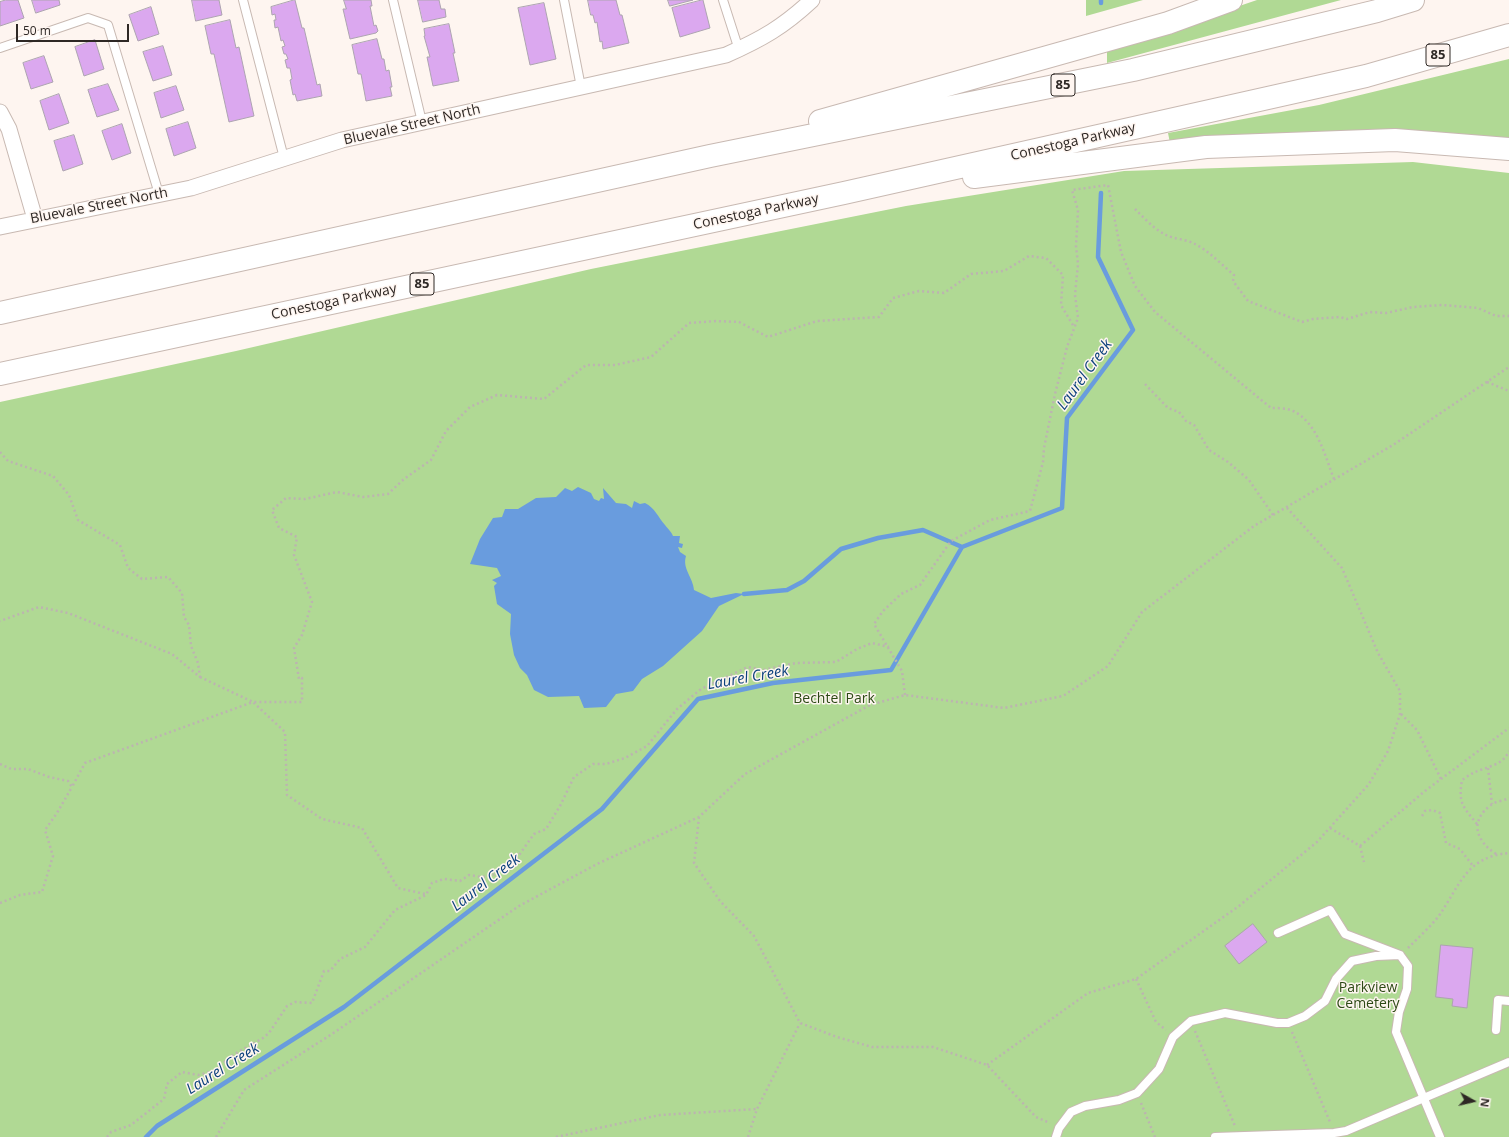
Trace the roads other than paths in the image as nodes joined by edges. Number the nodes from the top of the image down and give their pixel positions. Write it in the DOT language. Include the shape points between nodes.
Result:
graph roads {
  1 [pos="243,0"];
  2 [pos="393,0"];
  3 [pos="564,0"];
  4 [pos="723,0"];
  5 [pos="812,0"];
  6 [pos="1231,0"];
  7 [pos="1413,0"];
  8 [pos="1509,35"];
  9 [pos="0,48"];
  10 [pos="738,50"];
  11 [pos="581,87"];
  12 [pos="0,112"];
  13 [pos="422,122"];
  14 [pos="1509,149"];
  15 [pos="710,156"];
  16 [pos="284,158"];
  17 [pos="844,193"];
  18 [pos="159,194"];
  19 [pos="35,219"];
  20 [pos="0,227"];
  21 [pos="0,313"];
  22 [pos="0,374"];
  23 [pos="1278,933"];
  24 [pos="1400,955"];
  25 [pos="1509,1001"];
  26 [pos="1496,1030"];
  27 [pos="1509,1062"];
  28 [pos="1424,1099"];
  29 [pos="1240,1136"];
  30 [pos="1056,1137"];
  31 [pos="1215,1137"];
  32 [pos="1440,1137"];
  1 -- 16 [label="lane"];
  2 -- 13 [label="lane"];
  3 -- 11 [label="lane"];
  4 -- 10 [label="lane"];
  5 -- 10 [label="street, Bluevale Street North" via="790,20"];
  6 -- 15 [label="highway" via="1168,23 846,113"];
  7 -- 15 [label="highway, 85" via="1133,70"];
  8 -- 17 [label="highway, Conestoga Parkway / 85" via="1366,76"];
  9 -- 18 [label="lane" via="88,18 108,25"];
  10 -- 11 [label="street, Bluevale Street North" via="726,55"];
  11 -- 13 [label="street, Bluevale Street North"];
  12 -- 19 [label="street" via="9,130"];
  13 -- 16 [label="street, Bluevale Street North" via="342,140"];
  14 -- 17 [label="highway" via="1395,140 1206,147"];
  15 -- 21 [label="highway, 85"];
  16 -- 18 [label="street, Bluevale Street North" via="192,188"];
  17 -- 22 [label="highway, Conestoga Parkway / 85"];
  18 -- 19 [label="street, Bluevale Street North"];
  19 -- 20 [label="street, Bluevale Street North"];
  23 -- 24 [label="lane" via="1330,910 1345,934"];
  24 -- 28 [label="lane" via="1408,966 1407,989 1398,1012 1396,1032"];
  24 -- 30 [label="lane" via="1352,961 1336,979 1325,1001 1305,1016 1288,1023 1225,1013 1191,1021 1173,1037 1159,1069 1137,1094 1085,1106 1071,1112 1059,1128"];
  25 -- 26 [label="lane" via="1498,1000"];
  27 -- 28 [label="lane"];
  28 -- 29 [label="lane" via="1346,1131"];
  28 -- 32 [label="lane"];
  29 -- 31 [label="lane"];
}
